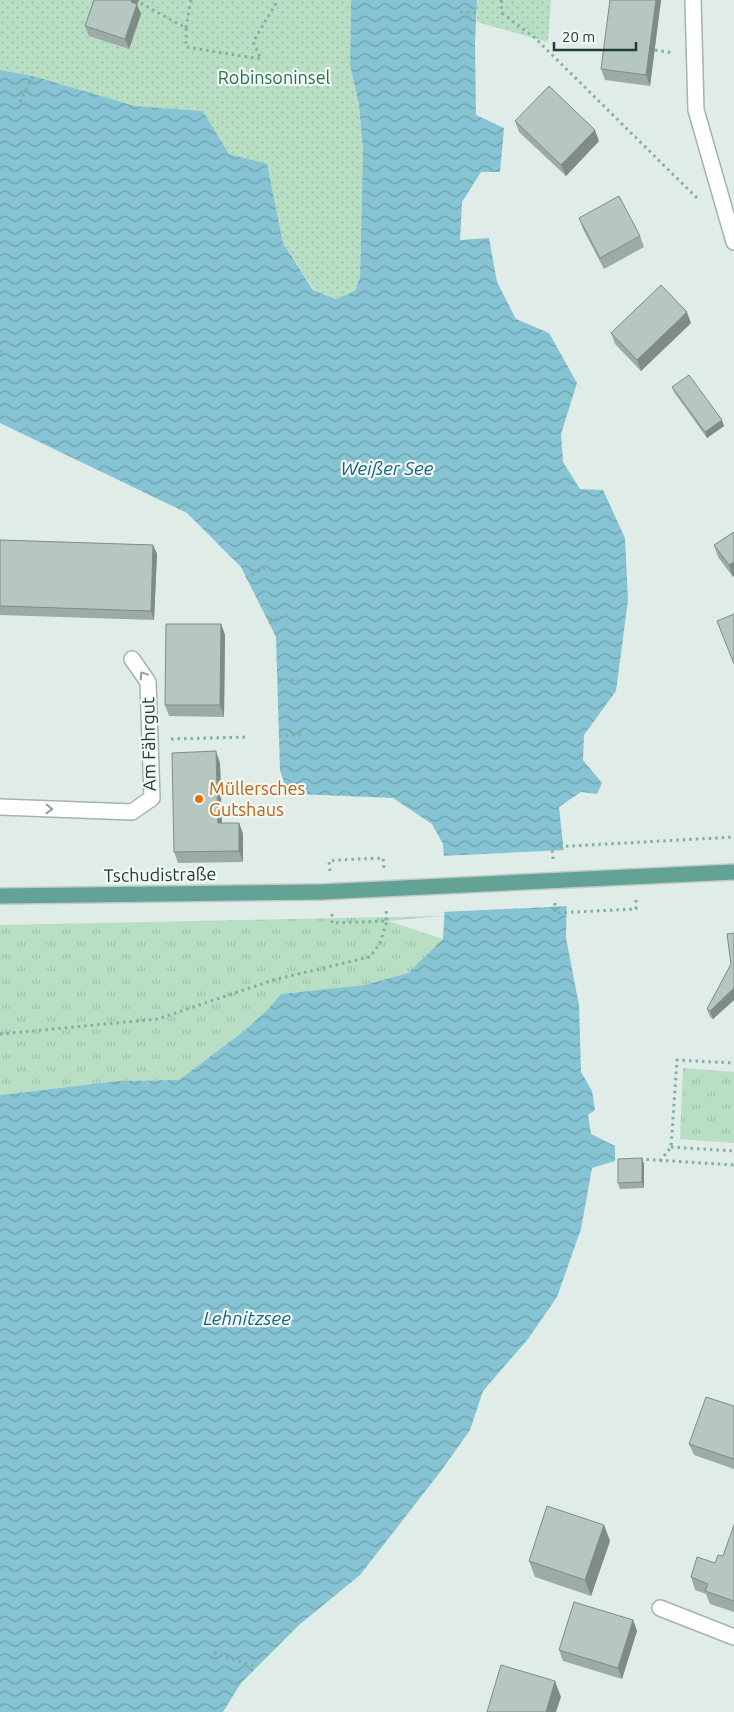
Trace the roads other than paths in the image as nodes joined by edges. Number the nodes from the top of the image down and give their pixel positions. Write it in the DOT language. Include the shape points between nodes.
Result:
graph roads {
  1 [pos="693,0"];
  2 [pos="734,242"];
  3 [pos="132,659"];
  4 [pos="0,807"];
  5 [pos="734,872"];
  6 [pos="0,896"];
  7 [pos="660,1608"];
  8 [pos="734,1637"];
  1 -- 2 [label="street" via="696,110"];
  4 -- 3 [label="street, Am Fährgut, one-way" via="132,812 152,798 148,682"];
  5 -- 6 [label="main road, Tschudistraße, bridge" via="321,892"];
  7 -- 8 [label="street"];
}
